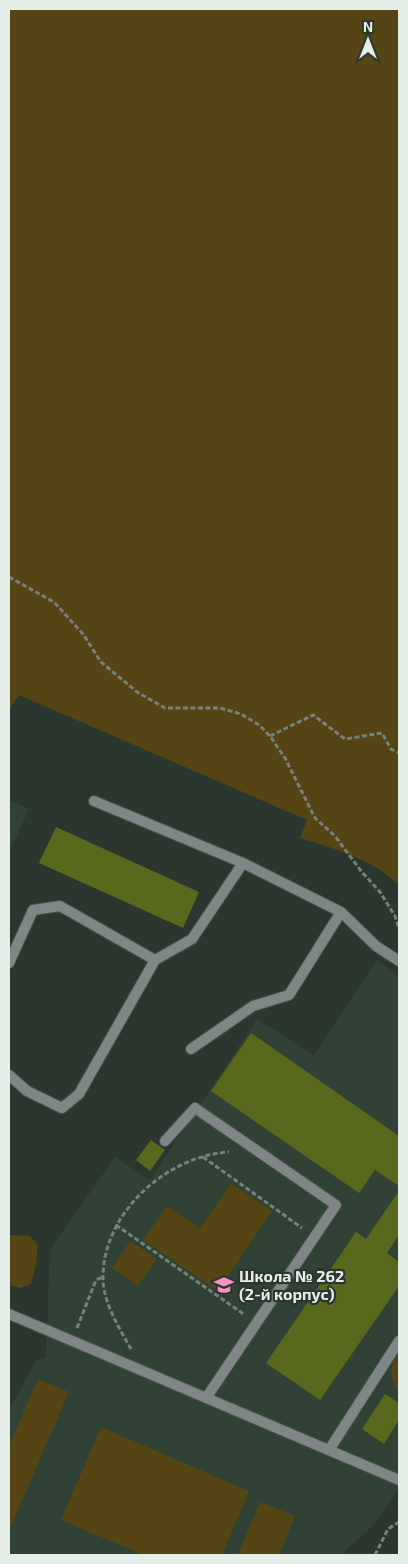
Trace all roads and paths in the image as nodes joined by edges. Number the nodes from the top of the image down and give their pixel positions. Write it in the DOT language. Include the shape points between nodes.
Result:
graph roads {
  1 [pos="9,577"];
  2 [pos="270,736"];
  3 [pos="399,752"];
  4 [pos="94,801"];
  5 [pos="243,863"];
  6 [pos="341,912"];
  7 [pos="399,928"];
  8 [pos="155,960"];
  9 [pos="399,961"];
  10 [pos="9,963"];
  11 [pos="191,1049"];
  12 [pos="9,1076"];
  13 [pos="165,1141"];
  14 [pos="232,1152"];
  15 [pos="203,1156"];
  16 [pos="116,1225"];
  17 [pos="314,1236"];
  18 [pos="103,1277"];
  19 [pos="9,1314"];
  20 [pos="250,1319"];
  21 [pos="241,1324"];
  22 [pos="75,1333"];
  23 [pos="399,1342"];
  24 [pos="132,1350"];
  25 [pos="206,1398"];
  26 [pos="329,1450"];
  27 [pos="399,1480"];
  28 [pos="399,1522"];
  29 [pos="375,1555"];
  1 -- 2 [label="path" via="54,602 83,634 101,662 137,692 165,708 220,708 241,714"];
  2 -- 3 [label="path" via="313,715 345,739 382,734 391,749"];
  2 -- 7 [label="path" via="285,758 315,818 335,836 380,892 396,916"];
  4 -- 5 [label="lane"];
  5 -- 6 [label="lane"];
  5 -- 8 [label="lane" via="192,939"];
  6 -- 9 [label="lane" via="376,946"];
  6 -- 11 [label="lane" via="289,996 253,1006"];
  8 -- 10 [label="lane" via="60,906 33,910"];
  8 -- 12 [label="lane" via="79,1094 62,1108 27,1091"];
  13 -- 17 [label="lane" via="195,1108 336,1205"];
  14 -- 15 [label="path"];
  15 -- 16 [label="path" via="180,1166 147,1188"];
  15 -- 17 [label="path"];
  16 -- 18 [label="path"];
  16 -- 20 [label="path"];
  17 -- 20 [label="lane"];
  18 -- 22 [label="path" via="96,1280"];
  18 -- 24 [label="path" via="109,1302"];
  19 -- 25 [label="lane"];
  20 -- 21 [label="path"];
  20 -- 25 [label="lane"];
  23 -- 26 [label="lane"];
  25 -- 26 [label="lane"];
  26 -- 27 [label="lane"];
  28 -- 29 [label="path" via="388,1529"];
}
